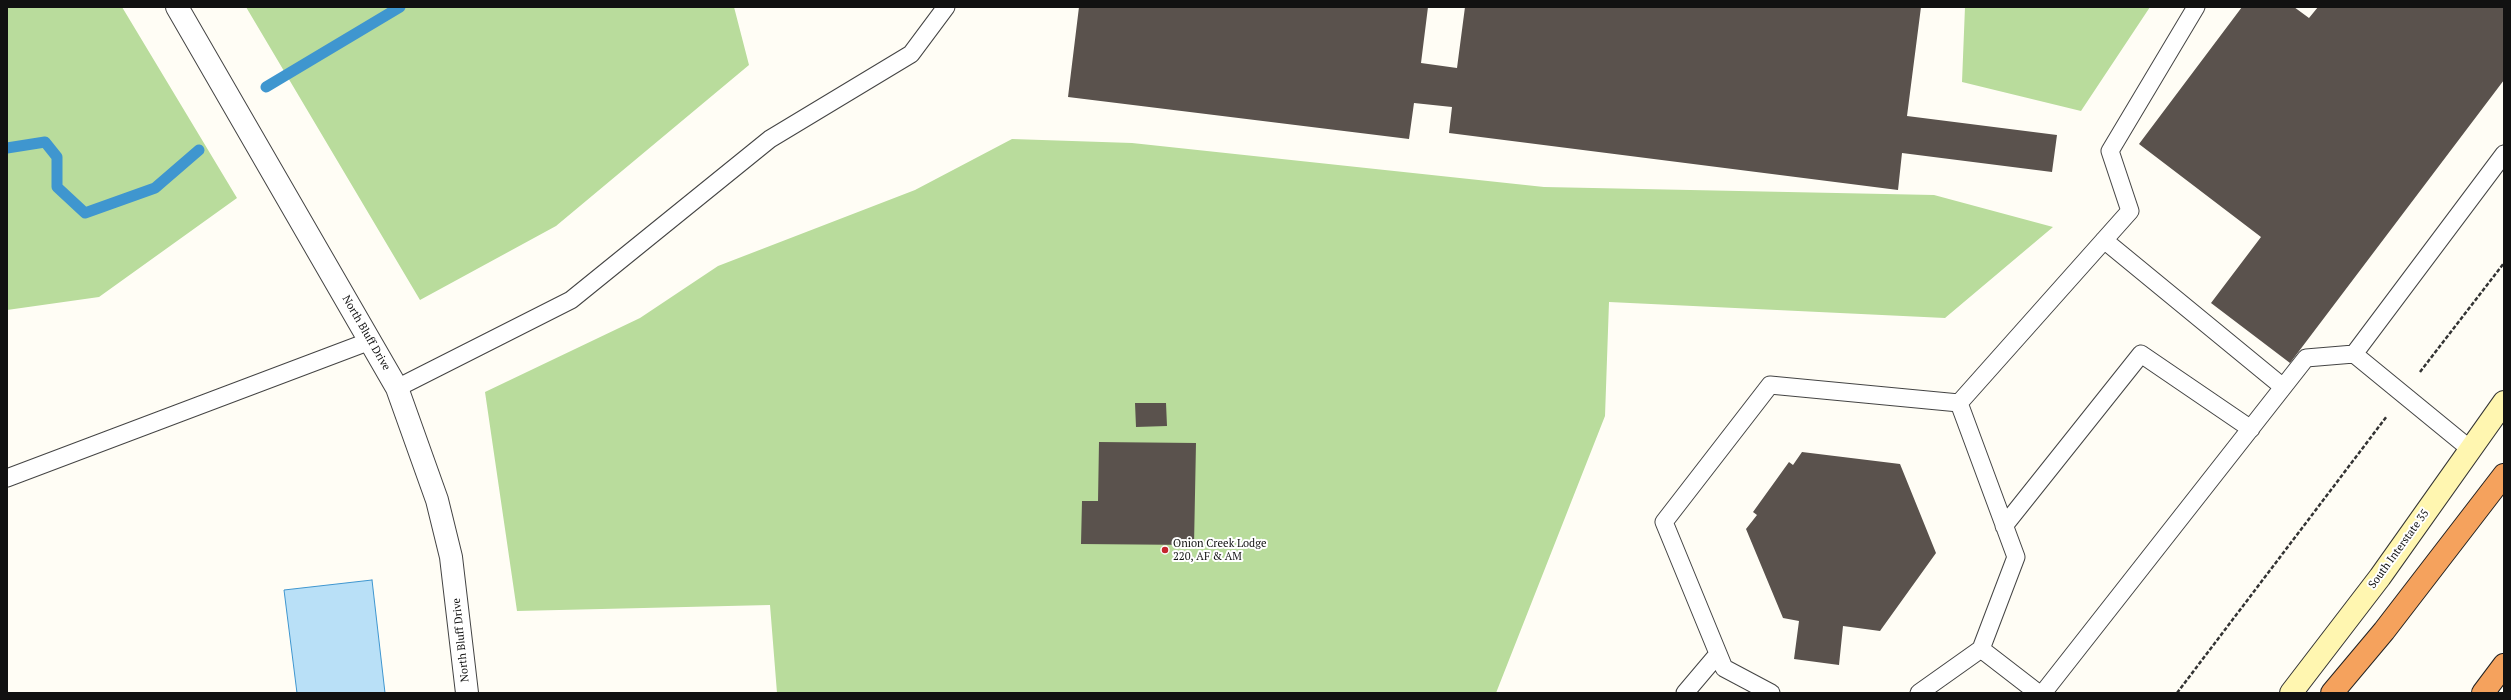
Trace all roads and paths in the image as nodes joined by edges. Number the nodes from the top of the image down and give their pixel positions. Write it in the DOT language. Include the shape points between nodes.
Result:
graph roads {
  1 [pos="177,7"];
  2 [pos="946,7"];
  3 [pos="2196,7"];
  4 [pos="2504,154"];
  5 [pos="2104,240"];
  6 [pos="2504,263"];
  7 [pos="370,341"];
  8 [pos="2354,354"];
  9 [pos="2283,387"];
  10 [pos="397,388"];
  11 [pos="2403,394"];
  12 [pos="2504,402"];
  13 [pos="1959,403"];
  14 [pos="2251,429"];
  15 [pos="2470,449"];
  16 [pos="2504,475"];
  17 [pos="7,478"];
  18 [pos="2004,526"];
  19 [pos="1981,649"];
  20 [pos="1718,654"];
  21 [pos="2504,665"];
  22 [pos="467,693"];
  23 [pos="1685,693"];
  24 [pos="1771,693"];
  25 [pos="1919,693"];
  26 [pos="2038,693"];
  27 [pos="2044,693"];
  28 [pos="2177,693"];
  29 [pos="2291,693"];
  30 [pos="2332,693"];
  31 [pos="2483,693"];
  1 -- 7 [label="street, North Bluff Drive"];
  2 -- 10 [label="lane" via="911,54 770,139 571,300"];
  3 -- 5 [label="lane" via="2110,150 2130,211"];
  4 -- 8 [label="lane"];
  5 -- 9 [label="lane"];
  5 -- 13 [label="lane"];
  6 -- 11 [label="path"];
  7 -- 10 [label="street, North Bluff Drive"];
  7 -- 17 [label="lane"];
  8 -- 9 [label="lane" via="2306,358"];
  8 -- 11 [label="lane"];
  9 -- 14 [label="lane"];
  10 -- 22 [label="street, North Bluff Drive" via="437,500 452,557"];
  11 -- 15 [label="lane"];
  11 -- 28 [label="path"];
  12 -- 15 [label="main road, South Interstate 35"];
  13 -- 18 [label="lane"];
  13 -- 20 [label="lane" via="1770,385 1664,522"];
  14 -- 18 [label="lane" via="2141,354"];
  14 -- 27 [label="lane"];
  15 -- 29 [label="main road, South Interstate 35" via="2380,577"];
  16 -- 30 [label="highway" via="2384,631"];
  18 -- 19 [label="lane" via="2016,557"];
  19 -- 25 [label="lane"];
  19 -- 26 [label="lane"];
  20 -- 23 [label="lane"];
  20 -- 24 [label="lane" via="1724,668"];
  21 -- 31 [label="highway"];
}
